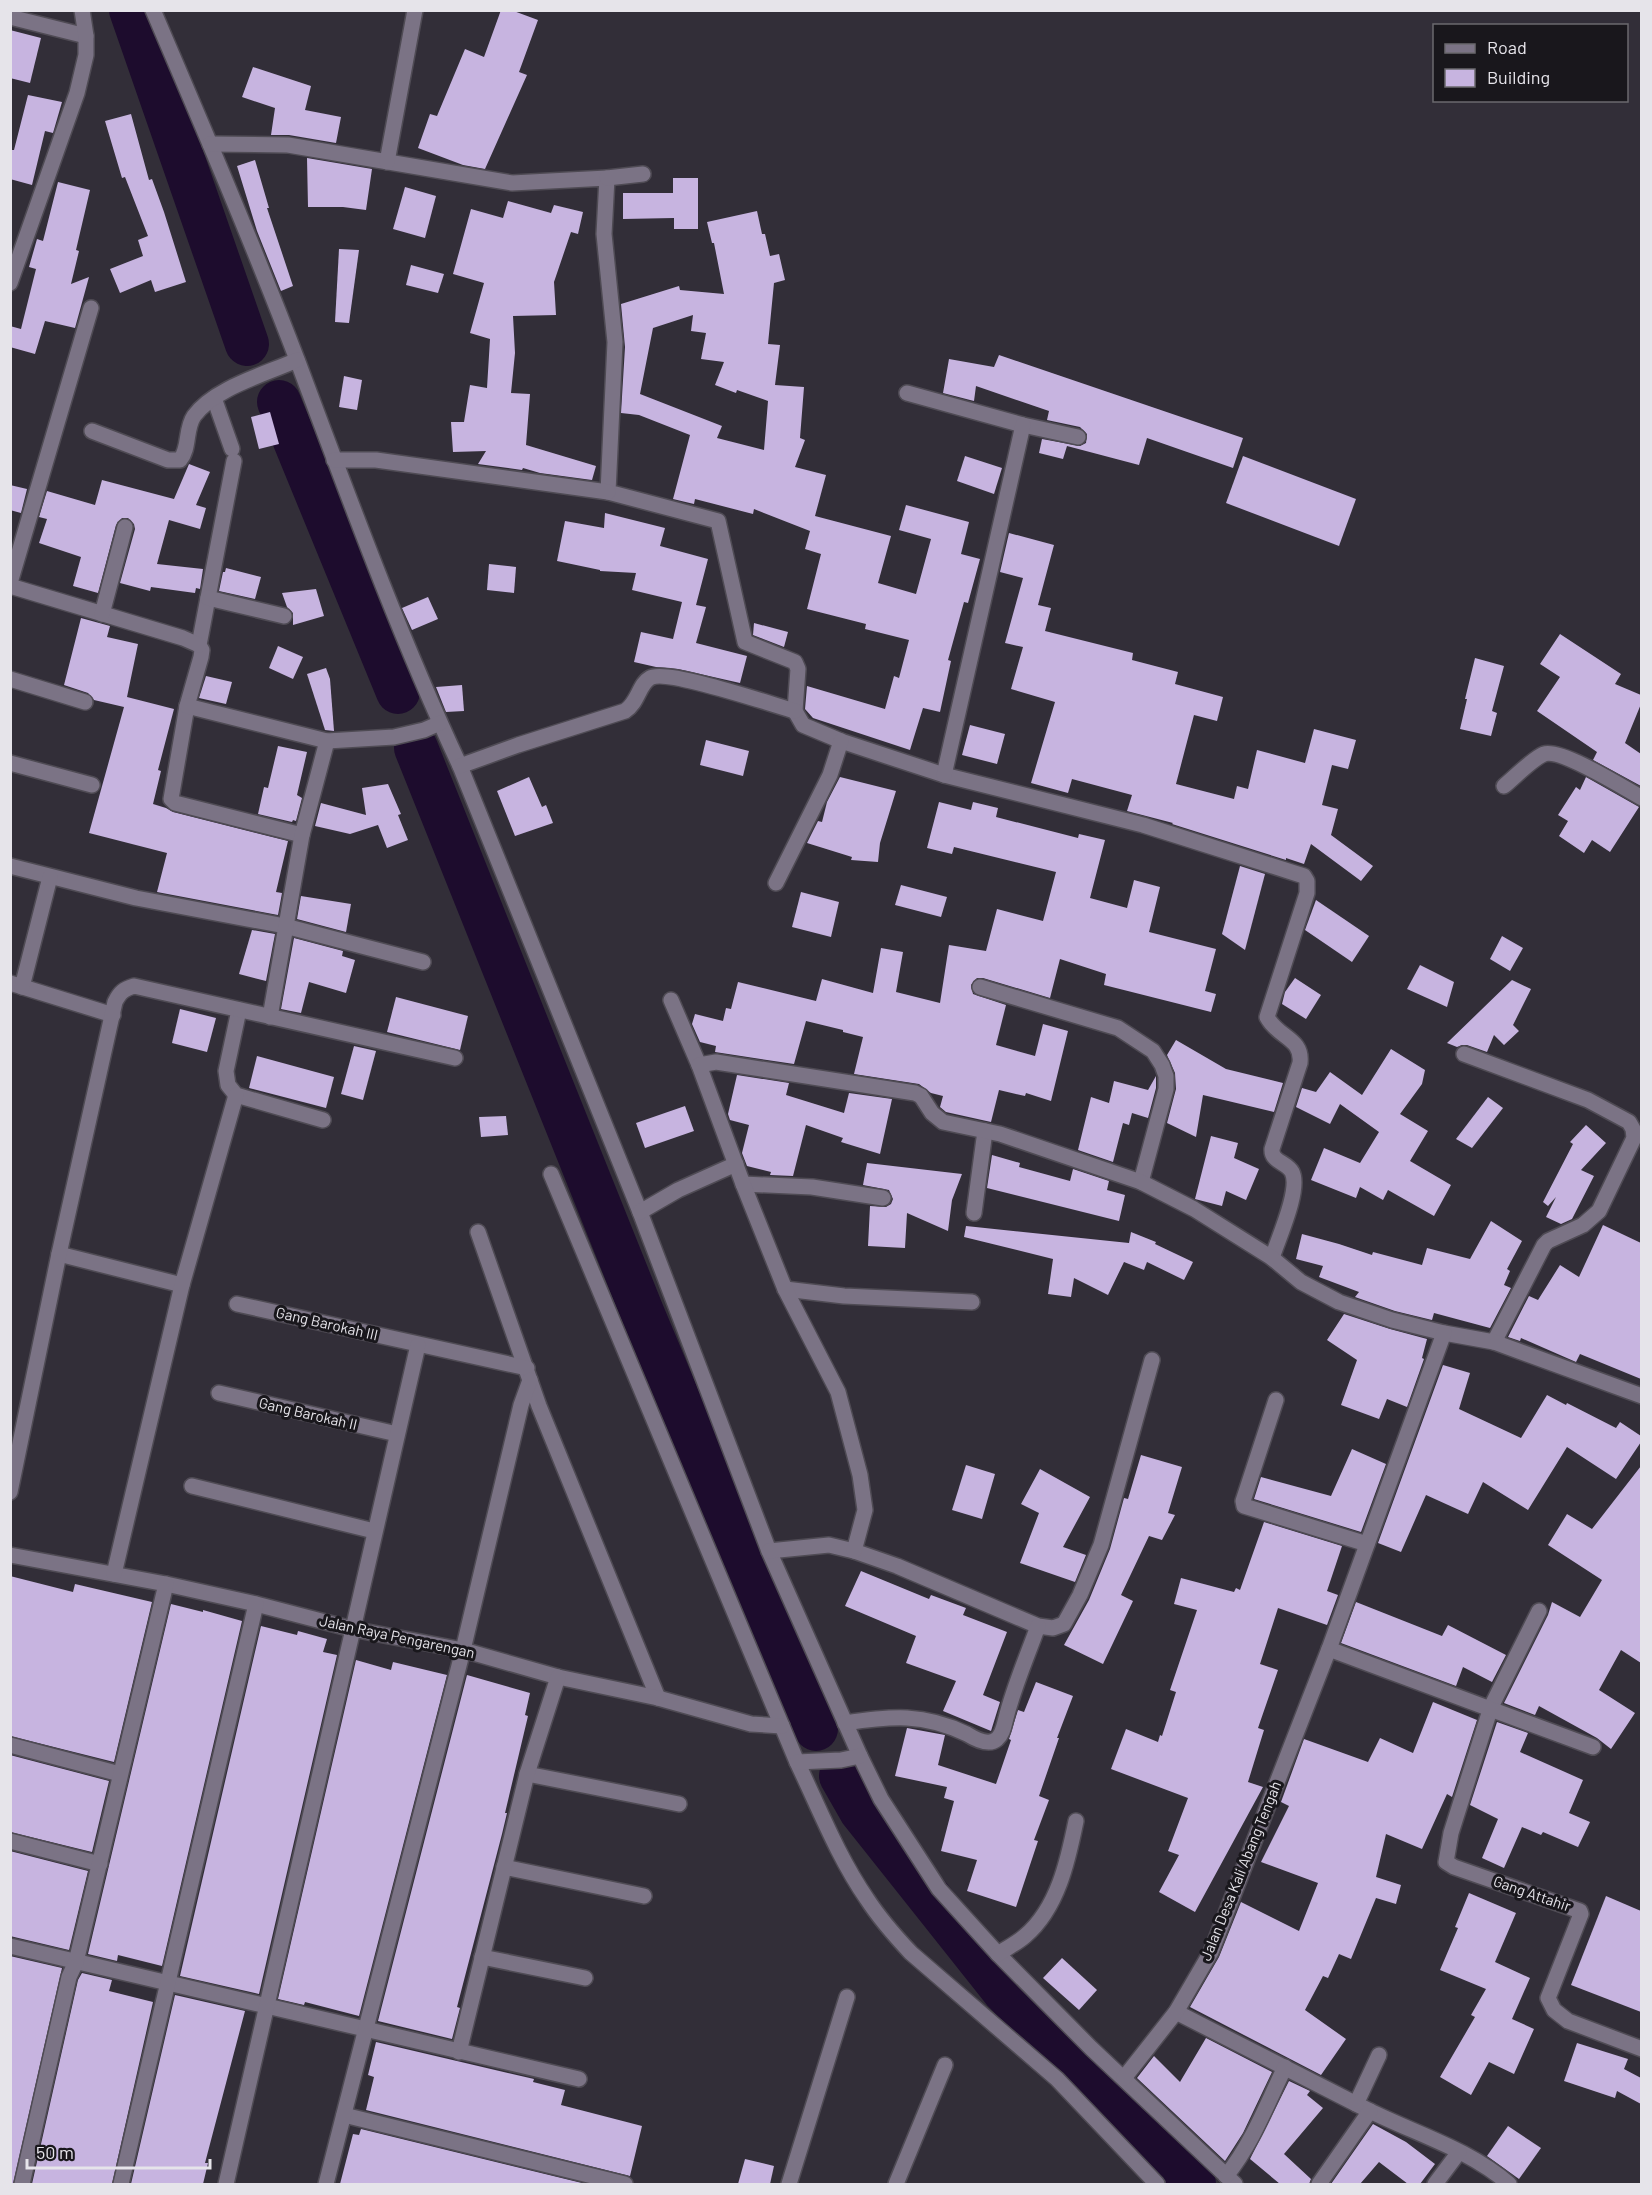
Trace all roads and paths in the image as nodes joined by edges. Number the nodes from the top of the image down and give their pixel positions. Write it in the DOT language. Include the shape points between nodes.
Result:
graph roads {
  1 [pos="82,10"];
  2 [pos="153,10"];
  3 [pos="414,10"];
  4 [pos="10,17"];
  5 [pos="86,36"];
  6 [pos="210,144"];
  7 [pos="387,162"];
  8 [pos="643,174"];
  9 [pos="607,178"];
  10 [pos="10,283"];
  11 [pos="91,308"];
  12 [pos="291,363"];
  13 [pos="908,393"];
  14 [pos="214,398"];
  15 [pos="1023,425"];
  16 [pos="92,431"];
  17 [pos="1078,437"];
  18 [pos="334,460"];
  19 [pos="608,492"];
  20 [pos="125,527"];
  21 [pos="10,585"];
  22 [pos="208,598"];
  23 [pos="102,614"];
  24 [pos="284,616"];
  25 [pos="199,645"];
  26 [pos="10,679"];
  27 [pos="85,702"];
  28 [pos="187,706"];
  29 [pos="795,711"];
  30 [pos="440,723"];
  31 [pos="327,741"];
  32 [pos="841,741"];
  33 [pos="10,763"];
  34 [pos="460,766"];
  35 [pos="944,775"];
  36 [pos="92,785"];
  37 [pos="1504,786"];
  38 [pos="1641,798"];
  39 [pos="302,835"];
  40 [pos="10,866"];
  41 [pos="50,877"];
  42 [pos="776,883"];
  43 [pos="285,926"];
  44 [pos="423,962"];
  45 [pos="16,985"];
  46 [pos="980,987"];
  47 [pos="670,999"];
  48 [pos="239,1010"];
  49 [pos="112,1015"];
  50 [pos="270,1017"];
  51 [pos="1464,1054"];
  52 [pos="455,1058"];
  53 [pos="699,1065"];
  54 [pos="236,1095"];
  55 [pos="323,1120"];
  56 [pos="985,1131"];
  57 [pos="736,1164"];
  58 [pos="551,1174"];
  59 [pos="1141,1182"];
  60 [pos="742,1184"];
  61 [pos="882,1198"];
  62 [pos="640,1212"];
  63 [pos="974,1213"];
  64 [pos="478,1232"];
  65 [pos="59,1254"];
  66 [pos="1272,1258"];
  67 [pos="182,1285"];
  68 [pos="784,1289"];
  69 [pos="972,1302"];
  70 [pos="237,1304"];
  71 [pos="1444,1333"];
  72 [pos="1494,1342"];
  73 [pos="418,1345"];
  74 [pos="1152,1360"];
  75 [pos="529,1374"];
  76 [pos="219,1393"];
  77 [pos="1641,1396"];
  78 [pos="1276,1400"];
  79 [pos="397,1434"];
  80 [pos="192,1486"];
  81 [pos="10,1492"];
  82 [pos="374,1531"];
  83 [pos="1367,1544"];
  84 [pos="769,1551"];
  85 [pos="854,1551"];
  86 [pos="10,1555"];
  87 [pos="114,1574"];
  88 [pos="166,1584"];
  89 [pos="256,1604"];
  90 [pos="1539,1611"];
  91 [pos="1038,1626"];
  92 [pos="352,1629"];
  93 [pos="1329,1648"];
  94 [pos="463,1650"];
  95 [pos="558,1677"];
  96 [pos="658,1698"];
  97 [pos="1491,1707"];
  98 [pos="845,1723"];
  99 [pos="782,1726"];
  100 [pos="10,1745"];
  101 [pos="1593,1747"];
  102 [pos="860,1756"];
  103 [pos="797,1762"];
  104 [pos="120,1774"];
  105 [pos="527,1774"];
  106 [pos="679,1804"];
  107 [pos="1076,1821"];
  108 [pos="10,1840"];
  109 [pos="100,1864"];
  110 [pos="504,1867"];
  111 [pos="644,1896"];
  112 [pos="10,1946"];
  113 [pos="998,1954"];
  114 [pos="482,1957"];
  115 [pos="76,1962"];
  116 [pos="585,1978"];
  117 [pos="170,1983"];
  118 [pos="847,1997"];
  119 [pos="267,2006"];
  120 [pos="1176,2012"];
  121 [pos="366,2030"];
  122 [pos="1641,2049"];
  123 [pos="459,2052"];
  124 [pos="1379,2055"];
  125 [pos="945,2065"];
  126 [pos="1285,2067"];
  127 [pos="1119,2073"];
  128 [pos="579,2079"];
  129 [pos="1363,2108"];
  130 [pos="344,2115"];
  131 [pos="1460,2152"];
  132 [pos="1231,2180"];
  133 [pos="22,2184"];
  134 [pos="121,2184"];
  135 [pos="226,2184"];
  136 [pos="326,2184"];
  137 [pos="625,2184"];
  138 [pos="789,2184"];
  139 [pos="896,2184"];
  140 [pos="1157,2184"];
  141 [pos="1319,2184"];
  142 [pos="1435,2184"];
  143 [pos="1509,2184"];
  1 -- 5 [label="street"];
  2 -- 6 [label="street"];
  3 -- 7 [label="street"];
  4 -- 5 [label="street"];
  5 -- 10 [label="street" via="77,93"];
  6 -- 7 [label="street" via="288,145"];
  6 -- 12 [label="street"];
  7 -- 9 [label="street" via="512,183"];
  8 -- 9 [label="street"];
  9 -- 19 [label="street" via="604,234 615,342"];
  11 -- 21 [label="street"];
  12 -- 14 [label="street"];
  12 -- 18 [label="street"];
  13 -- 15 [label="street"];
  14 -- 16 [label="street" via="192,419 185,454 180,460 168,460"];
  14 -- 22 [label="street" via="233,455"];
  15 -- 17 [label="street"];
  15 -- 35 [label="street"];
  18 -- 19 [label="street" via="376,460"];
  18 -- 30 [label="street"];
  19 -- 29 [label="street" via="717,521 745,642 795,662"];
  20 -- 23 [label="street"];
  21 -- 23 [label="street"];
  22 -- 24 [label="street"];
  22 -- 25 [label="street"];
  23 -- 25 [label="street"];
  25 -- 28 [label="street" via="201,657"];
  26 -- 27 [label="street"];
  28 -- 31 [label="street"];
  28 -- 39 [label="street" via="171,791 173,802"];
  29 -- 32 [label="street" via="803,725"];
  29 -- 34 [label="street" via="685,679 653,677 625,711"];
  30 -- 31 [label="street" via="394,737"];
  30 -- 34 [label="street"];
  31 -- 39 [label="street"];
  32 -- 35 [label="street"];
  32 -- 42 [label="street" via="830,775"];
  33 -- 36 [label="street"];
  34 -- 62 [label="street"];
  35 -- 66 [label="street" via="1143,825 1304,876 1306,893 1267,1017 1299,1048 1301,1056 1272,1149 1274,1157 1290,1168 1294,1179 1292,1198"];
  37 -- 38 [label="street" via="1544,754 1555,752"];
  39 -- 43 [label="street"];
  40 -- 41 [label="street"];
  41 -- 43 [label="street" via="136,898"];
  41 -- 45 [label="street"];
  43 -- 44 [label="street"];
  43 -- 50 [label="street"];
  45 -- 49 [label="street"];
  46 -- 59 [label="street" via="1119,1028 1153,1051 1166,1076 1166,1089"];
  47 -- 53 [label="street"];
  48 -- 49 [label="street" via="134,986 119,994"];
  48 -- 50 [label="street"];
  48 -- 54 [label="street" via="226,1071 228,1085"];
  49 -- 65 [label="street"];
  50 -- 52 [label="street"];
  51 -- 72 [label="street" via="1588,1100 1629,1122 1634,1138 1599,1211 1583,1225 1544,1245"];
  53 -- 56 [label="street" via="716,1062 915,1093 943,1122"];
  53 -- 57 [label="street"];
  54 -- 55 [label="street"];
  54 -- 67 [label="street"];
  56 -- 59 [label="street"];
  56 -- 63 [label="street"];
  57 -- 60 [label="street"];
  57 -- 62 [label="street"];
  58 -- 99 [label="street"];
  59 -- 66 [label="street" via="1194,1209"];
  60 -- 61 [label="street" via="812,1187"];
  60 -- 68 [label="street"];
  62 -- 84 [label="street"];
  64 -- 75 [label="street"];
  65 -- 67 [label="street"];
  65 -- 81 [label="street"];
  66 -- 71 [label="street" via="1301,1282 1339,1302"];
  67 -- 87 [label="street"];
  68 -- 69 [label="street"];
  68 -- 85 [label="street" via="837,1392 857,1464 865,1510"];
  70 -- 73 [label="street, Gang Barokah III"];
  71 -- 72 [label="street"];
  71 -- 83 [label="street, Jalan Desa Kali Abang Tengah"];
  72 -- 77 [label="street"];
  73 -- 75 [label="street, Gang Barokah III"];
  73 -- 79 [label="street"];
  74 -- 91 [label="street" via="1101,1545 1080,1595 1064,1624"];
  75 -- 94 [label="street"];
  75 -- 96 [label="street"];
  76 -- 79 [label="street, Gang Barokah II"];
  78 -- 83 [label="street" via="1244,1506"];
  79 -- 82 [label="street"];
  80 -- 82 [label="street"];
  82 -- 92 [label="street"];
  83 -- 93 [label="street, Jalan Desa Kali Abang Tengah"];
  84 -- 85 [label="street" via="829,1545"];
  84 -- 98 [label="street"];
  85 -- 91 [label="street"];
  86 -- 87 [label="street, Jalan Raya Pengarengan"];
  87 -- 88 [label="street, Jalan Raya Pengarengan"];
  88 -- 89 [label="street, Jalan Raya Pengarengan"];
  88 -- 104 [label="street"];
  89 -- 92 [label="street, Jalan Raya Pengarengan"];
  89 -- 117 [label="street"];
  90 -- 97 [label="street"];
  91 -- 98 [label="street" via="1002,1733 995,1741 976,1739 934,1720 877,1718"];
  92 -- 94 [label="street, Jalan Raya Pengarengan"];
  92 -- 119 [label="street"];
  93 -- 97 [label="street"];
  93 -- 120 [label="street, Jalan Desa Kali Abang Tengah" via="1211,1952"];
  94 -- 95 [label="street, Jalan Raya Pengarengan"];
  94 -- 121 [label="street"];
  95 -- 96 [label="street, Jalan Raya Pengarengan"];
  95 -- 105 [label="street"];
  96 -- 99 [label="street, Jalan Raya Pengarengan" via="751,1724"];
  97 -- 101 [label="street"];
  97 -- 122 [label="street, Gang Attahir" via="1451,1833 1446,1862 1580,1911 1548,1998 1554,2010 1568,2021"];
  98 -- 102 [label="street"];
  99 -- 103 [label="street"];
  100 -- 104 [label="street"];
  102 -- 103 [label="street"];
  102 -- 113 [label="street" via="881,1799 939,1889"];
  103 -- 140 [label="street" via="851,1872 890,1931 1057,2079"];
  104 -- 109 [label="street"];
  105 -- 106 [label="street"];
  105 -- 110 [label="street"];
  107 -- 113 [label="street" via="1069,1857 1050,1903 1026,1935"];
  108 -- 109 [label="street"];
  109 -- 115 [label="street"];
  110 -- 111 [label="street"];
  110 -- 114 [label="street"];
  112 -- 115 [label="street"];
  113 -- 127 [label="street"];
  114 -- 116 [label="street"];
  114 -- 123 [label="street"];
  115 -- 117 [label="street"];
  115 -- 133 [label="street" via="69,1977"];
  117 -- 119 [label="street"];
  117 -- 134 [label="street"];
  118 -- 138 [label="street"];
  119 -- 121 [label="street"];
  119 -- 135 [label="street"];
  120 -- 126 [label="street"];
  120 -- 127 [label="street, Jalan Desa Kali Abang Tengah"];
  121 -- 123 [label="street"];
  121 -- 130 [label="street"];
  123 -- 128 [label="street"];
  124 -- 129 [label="street"];
  125 -- 139 [label="street"];
  126 -- 129 [label="street"];
  126 -- 132 [label="street"];
  127 -- 132 [label="street"];
  129 -- 131 [label="street"];
  129 -- 141 [label="street"];
  130 -- 136 [label="street"];
  130 -- 137 [label="street"];
  131 -- 142 [label="street"];
  131 -- 143 [label="street"];
}
